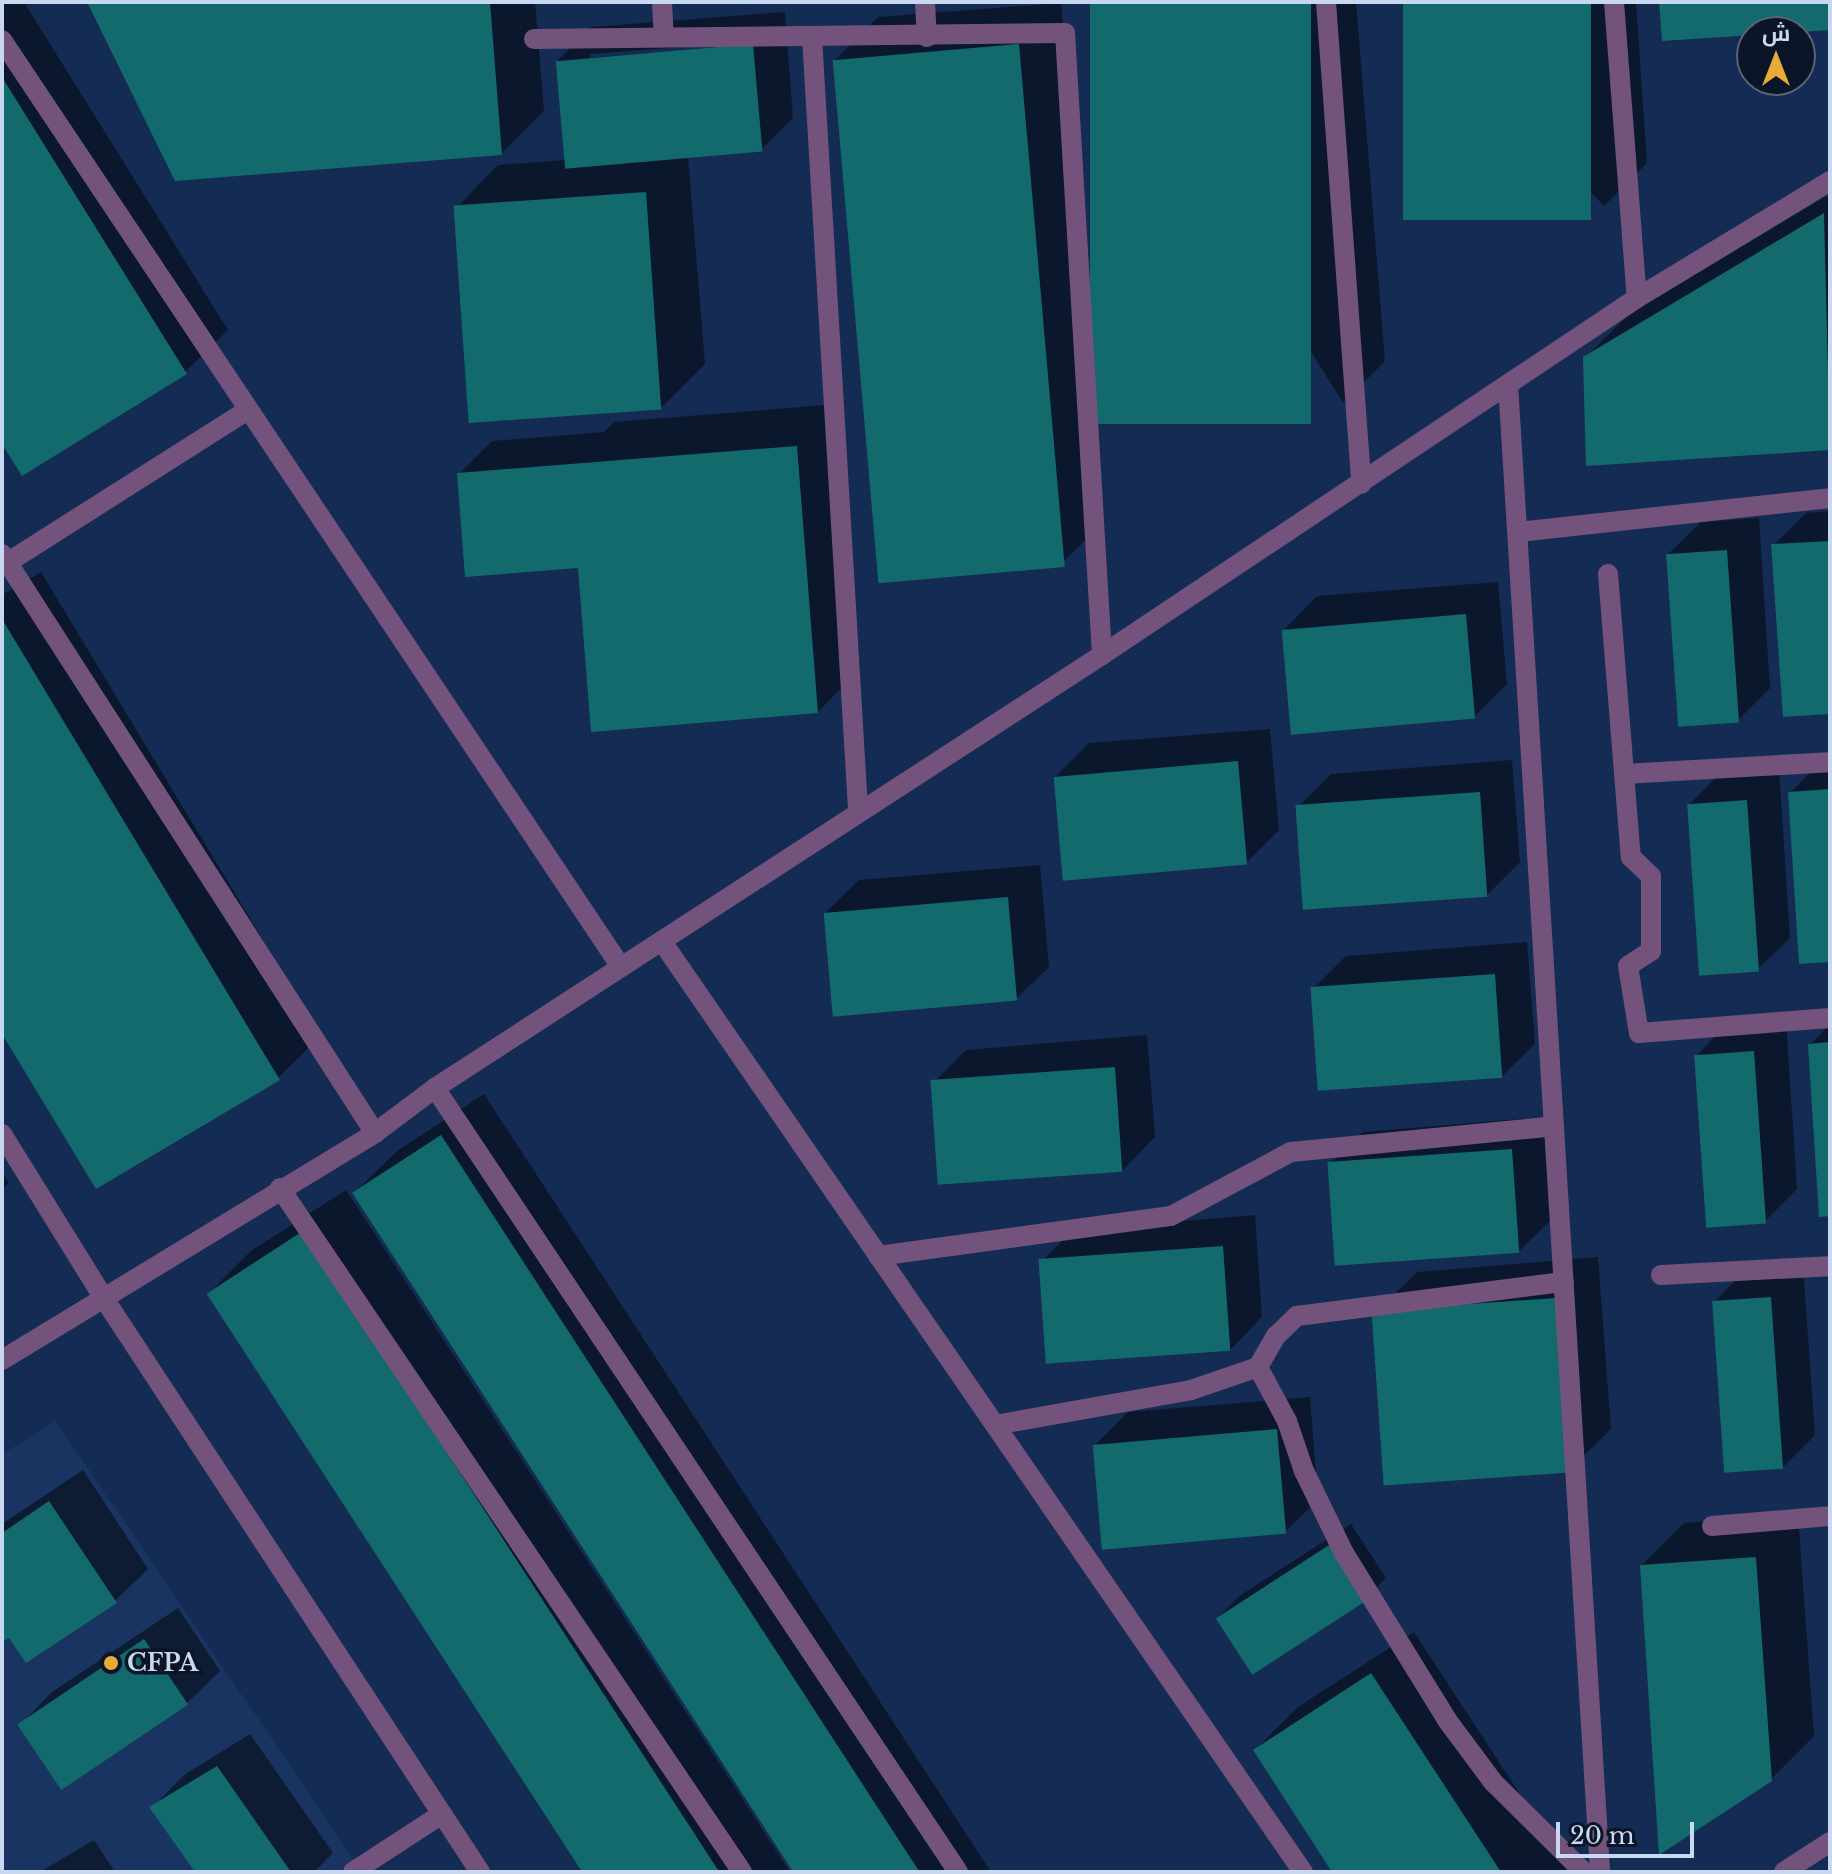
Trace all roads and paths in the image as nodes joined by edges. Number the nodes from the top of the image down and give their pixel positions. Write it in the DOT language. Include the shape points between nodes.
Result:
graph roads {
  1 [pos="662,2"];
  2 [pos="925,2"];
  3 [pos="1326,2"];
  4 [pos="1614,2"];
  5 [pos="664,37"];
  6 [pos="812,37"];
  7 [pos="927,37"];
  8 [pos="534,39"];
  9 [pos="2,40"];
  10 [pos="1830,181"];
  11 [pos="1637,298"];
  12 [pos="1508,384"];
  13 [pos="246,411"];
  14 [pos="1361,484"];
  15 [pos="1830,498"];
  16 [pos="1518,532"];
  17 [pos="4,561"];
  18 [pos="1608,574"];
  19 [pos="1102,655"];
  20 [pos="1830,762"];
  21 [pos="1624,774"];
  22 [pos="858,810"];
  23 [pos="663,943"];
  24 [pos="621,967"];
  25 [pos="1830,1018"];
  26 [pos="435,1088"];
  27 [pos="1554,1126"];
  28 [pos="375,1133"];
  29 [pos="2,1134"];
  30 [pos="280,1188"];
  31 [pos="878,1256"];
  32 [pos="1830,1266"];
  33 [pos="1661,1275"];
  34 [pos="1564,1282"];
  35 [pos="105,1300"];
  36 [pos="2,1360"];
  37 [pos="1258,1367"];
  38 [pos="995,1425"];
  39 [pos="1830,1516"];
  40 [pos="1712,1526"];
  41 [pos="442,1814"];
  42 [pos="1830,1842"];
  43 [pos="353,1872"];
  44 [pos="480,1872"];
  45 [pos="742,1872"];
  46 [pos="958,1872"];
  47 [pos="1303,1872"];
  48 [pos="1584,1872"];
  49 [pos="1600,1872"];
  50 [pos="1784,1872"];
  1 -- 5 [label="street"];
  2 -- 7 [label="street"];
  3 -- 14 [label="street"];
  4 -- 11 [label="street"];
  5 -- 6 [label="street"];
  5 -- 8 [label="street"];
  6 -- 7 [label="street"];
  6 -- 22 [label="street"];
  7 -- 19 [label="street" via="1065,33"];
  9 -- 13 [label="street"];
  10 -- 11 [label="street"];
  11 -- 12 [label="street"];
  12 -- 14 [label="street"];
  12 -- 16 [label="street"];
  13 -- 17 [label="street"];
  13 -- 24 [label="street"];
  14 -- 19 [label="street"];
  15 -- 16 [label="street"];
  16 -- 27 [label="street"];
  17 -- 28 [label="street"];
  18 -- 21 [label="street"];
  19 -- 22 [label="street"];
  20 -- 21 [label="street"];
  21 -- 25 [label="street" via="1631,857 1651,876 1651,951 1628,966 1639,1033"];
  22 -- 23 [label="street"];
  23 -- 24 [label="street"];
  23 -- 31 [label="street"];
  24 -- 26 [label="street"];
  26 -- 28 [label="street"];
  26 -- 46 [label="street"];
  27 -- 31 [label="street" via="1291,1152 1171,1216"];
  27 -- 34 [label="street"];
  28 -- 30 [label="street"];
  29 -- 35 [label="street"];
  30 -- 35 [label="street"];
  30 -- 45 [label="street"];
  31 -- 38 [label="street"];
  32 -- 33 [label="street"];
  34 -- 37 [label="street" via="1297,1316 1276,1336"];
  34 -- 49 [label="street"];
  35 -- 36 [label="street"];
  35 -- 41 [label="street"];
  37 -- 38 [label="street" via="1191,1390"];
  37 -- 48 [label="street" via="1344,1553 1447,1720 1493,1782"];
  38 -- 47 [label="street"];
  39 -- 40 [label="street"];
  41 -- 43 [label="street"];
  41 -- 44 [label="street"];
  42 -- 50 [label="street"];
}
